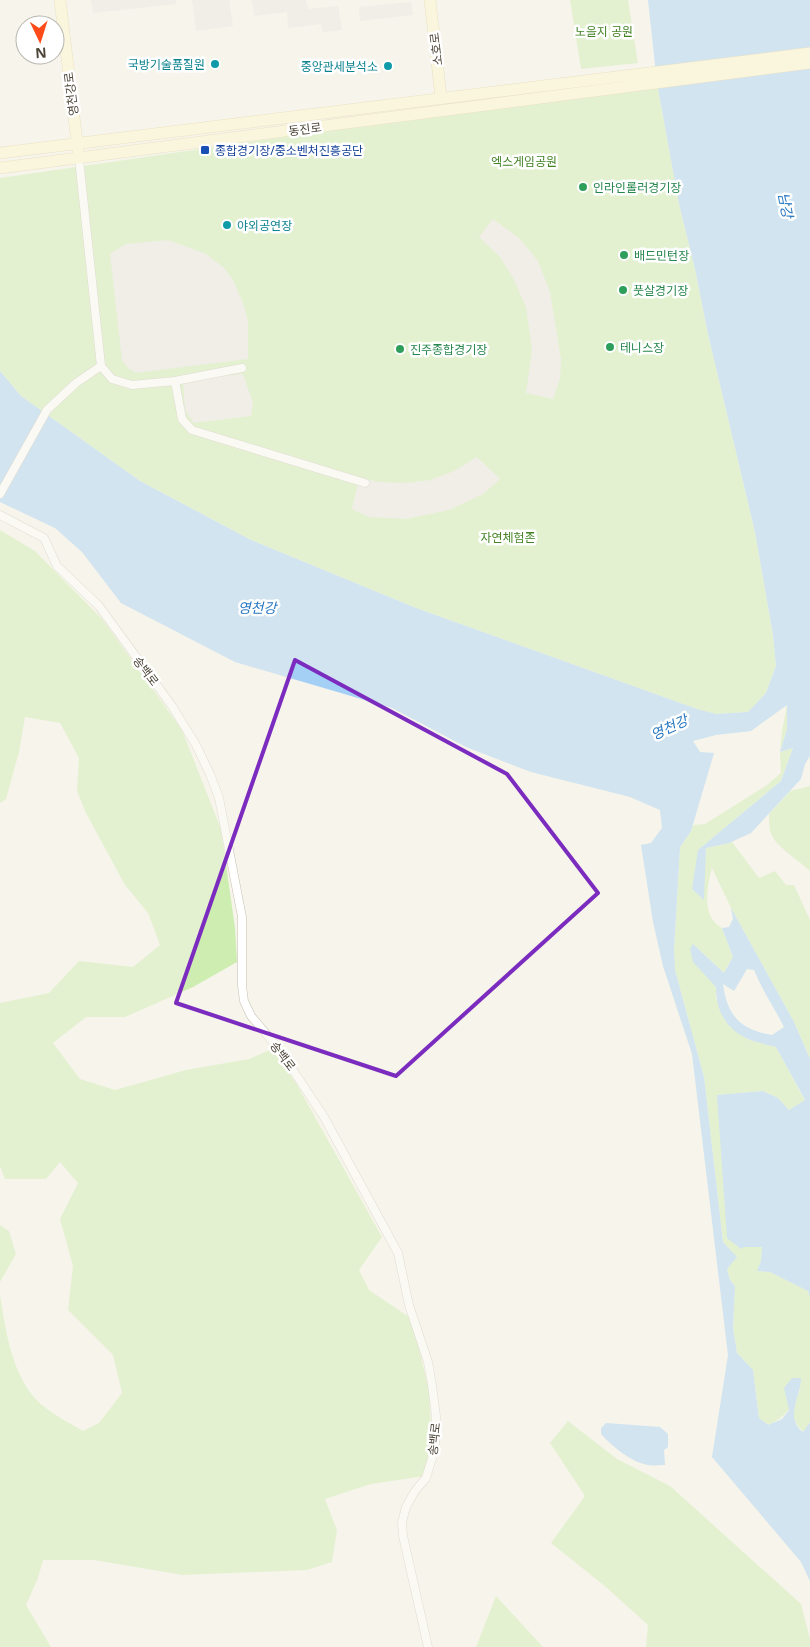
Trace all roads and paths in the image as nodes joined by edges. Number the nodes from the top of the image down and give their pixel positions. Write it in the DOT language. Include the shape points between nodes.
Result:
graph roads {
  1 [pos="60,0"];
  2 [pos="430,0"];
  3 [pos="810,53"];
  4 [pos="810,63"];
  5 [pos="441,98"];
  6 [pos="77,143"];
  7 [pos="0,152"];
  8 [pos="79,159"];
  9 [pos="0,168"];
  10 [pos="101,366"];
  11 [pos="242,368"];
  12 [pos="175,381"];
  13 [pos="365,483"];
  14 [pos="0,494"];
  15 [pos="0,514"];
  16 [pos="428,1647"];
  1 -- 6 [label="street, 영천강로"];
  2 -- 5 [label="street, 소호로"];
  3 -- 5 [label="street, 동진로"];
  4 -- 8 [label="street, 동진로"];
  5 -- 6 [label="street, 동진로"];
  6 -- 7 [label="street, 동진로"];
  6 -- 8 [label="street, 영천강로"];
  8 -- 9 [label="street, 동진로"];
  8 -- 10 [label="street"];
  10 -- 12 [label="street" via="112,379 132,385"];
  10 -- 14 [label="street" via="76,383 47,410"];
  11 -- 12 [label="street"];
  12 -- 13 [label="street" via="182,419 192,430"];
  15 -- 16 [label="street, 송백로" via="44,538 57,566 99,606 172,706 196,745 219,798 227,835 242,917 244,1000 251,1016 279,1049 324,1117 398,1253 409,1305 428,1362 436,1416 435,1448 426,1478 406,1507 402,1522"];
}
